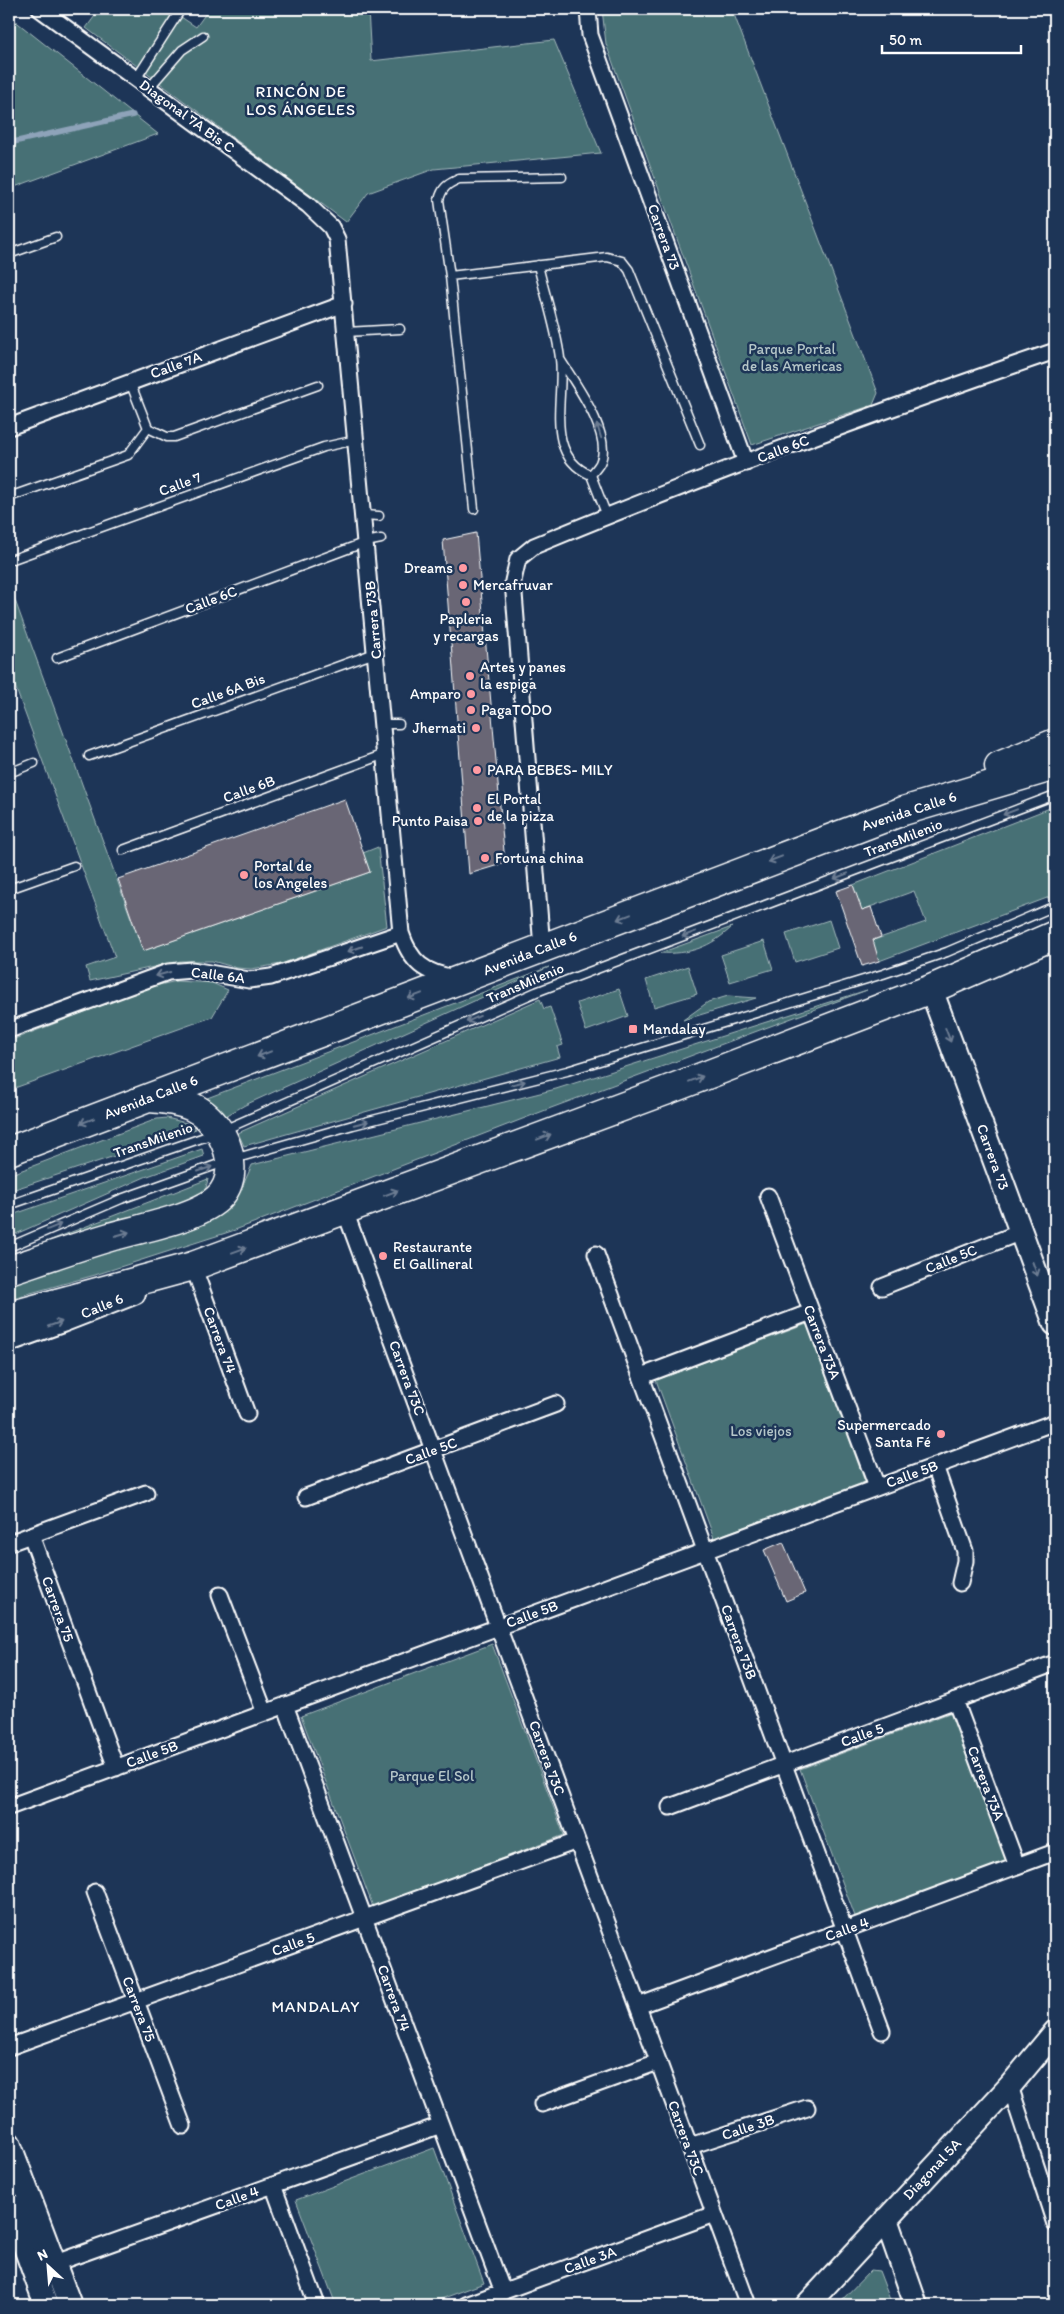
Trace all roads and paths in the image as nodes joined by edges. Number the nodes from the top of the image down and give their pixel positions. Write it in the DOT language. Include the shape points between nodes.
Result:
graph roads {
  1 [pos="181,9"];
  2 [pos="588,9"];
  3 [pos="49,11"];
  4 [pos="203,36"];
  5 [pos="136,79"];
  6 [pos="149,88"];
  7 [pos="562,178"];
  8 [pos="331,227"];
  9 [pos="56,237"];
  10 [pos="9,254"];
  11 [pos="538,265"];
  12 [pos="450,276"];
  13 [pos="344,304"];
  14 [pos="400,329"];
  15 [pos="346,332"];
  16 [pos="1055,351"];
  17 [pos="560,359"];
  18 [pos="130,382"];
  19 [pos="318,385"];
  20 [pos="9,427"];
  21 [pos="148,428"];
  22 [pos="356,440"];
  23 [pos="700,445"];
  24 [pos="746,463"];
  25 [pos="591,475"];
  26 [pos="9,497"];
  27 [pos="474,509"];
  28 [pos="363,515"];
  29 [pos="379,516"];
  30 [pos="607,516"];
  31 [pos="381,539"];
  32 [pos="366,542"];
  33 [pos="14,559"];
  34 [pos="375,653"];
  35 [pos="57,658"];
  36 [pos="382,724"];
  37 [pos="399,724"];
  38 [pos="1055,744"];
  39 [pos="385,754"];
  40 [pos="89,756"];
  41 [pos="34,763"];
  42 [pos="1055,766"];
  43 [pos="9,773"];
  44 [pos="1055,795"];
  45 [pos="903,811"];
  46 [pos="123,850"];
  47 [pos="74,866"];
  48 [pos="9,888"];
  49 [pos="1055,906"];
  50 [pos="401,933"];
  51 [pos="1055,936"];
  52 [pos="542,948"];
  53 [pos="1055,952"];
  54 [pos="461,979"];
  55 [pos="931,989"];
  56 [pos="9,1030"];
  57 [pos="149,1098"];
  58 [pos="219,1132"];
  59 [pos="9,1151"];
  60 [pos="230,1160"];
  61 [pos="768,1196"];
  62 [pos="9,1205"];
  63 [pos="345,1211"];
  64 [pos="1021,1232"];
  65 [pos="9,1247"];
  66 [pos="596,1254"];
  67 [pos="193,1266"];
  68 [pos="9,1270"];
  69 [pos="882,1287"];
  70 [pos="811,1312"];
  71 [pos="9,1316"];
  72 [pos="1055,1324"];
  73 [pos="9,1340"];
  74 [pos="642,1376"];
  75 [pos="556,1404"];
  76 [pos="247,1414"];
  77 [pos="1055,1422"];
  78 [pos="433,1450"];
  79 [pos="935,1466"];
  80 [pos="877,1487"];
  81 [pos="146,1493"];
  82 [pos="306,1497"];
  83 [pos="31,1535"];
  84 [pos="9,1543"];
  85 [pos="706,1550"];
  86 [pos="960,1583"];
  87 [pos="220,1594"];
  88 [pos="498,1627"];
  89 [pos="1055,1663"];
  90 [pos="955,1700"];
  91 [pos="285,1705"];
  92 [pos="265,1713"];
  93 [pos="784,1764"];
  94 [pos="116,1768"];
  95 [pos="9,1807"];
  96 [pos="670,1807"];
  97 [pos="577,1842"];
  98 [pos="1055,1852"];
  99 [pos="1017,1866"];
  100 [pos="95,1892"];
  101 [pos="364,1918"];
  102 [pos="845,1930"];
  103 [pos="136,2001"];
  104 [pos="638,2006"];
  105 [pos="882,2031"];
  106 [pos="1055,2032"];
  107 [pos="9,2047"];
  108 [pos="658,2062"];
  109 [pos="1010,2086"];
  110 [pos="542,2104"];
  111 [pos="807,2108"];
  112 [pos="441,2125"];
  113 [pos="183,2126"];
  114 [pos="9,2142"];
  115 [pos="690,2146"];
  116 [pos="273,2186"];
  117 [pos="16,2212"];
  118 [pos="714,2214"];
  119 [pos="886,2219"];
  120 [pos="1055,2224"];
  121 [pos="44,2268"];
  122 [pos="503,2292"];
  123 [pos="46,2305"];
  124 [pos="70,2305"];
  125 [pos="317,2305"];
  126 [pos="466,2305"];
  127 [pos="748,2305"];
  128 [pos="807,2305"];
  129 [pos="916,2305"];
  1 -- 5 [label="lane"];
  2 -- 24 [label="street, Carrera 73" via="590,35"];
  3 -- 5 [label="street, Diagonal 7A Bis C"];
  4 -- 6 [label="lane" via="182,50"];
  5 -- 6 [label="street, Diagonal 7A Bis C"];
  6 -- 8 [label="street, Diagonal 7A Bis C" via="308,206"];
  7 -- 12 [label="lane" via="458,179 448,184 438,200"];
  8 -- 13 [label="street, Carrera 73B" via="337,239"];
  9 -- 10 [label="lane"];
  11 -- 12 [label="lane"];
  11 -- 17 [label="lane"];
  11 -- 23 [label="lane" via="607,257 622,261 629,270"];
  12 -- 27 [label="lane"];
  13 -- 15 [label="street, Carrera 73B"];
  13 -- 18 [label="street, Calle 7A"];
  14 -- 15 [label="lane"];
  15 -- 22 [label="street, Carrera 73B"];
  16 -- 24 [label="street, Calle 6C" via="883,410"];
  17 -- 25 [label="lane" via="561,441 577,470"];
  25 -- 17 [label="lane, one-way" via="601,462 603,443 597,422"];
  18 -- 20 [label="street, Calle 7A"];
  18 -- 21 [label="lane"];
  19 -- 21 [label="lane" via="174,437"];
  21 -- 26 [label="lane" via="128,455"];
  22 -- 28 [label="street, Carrera 73B"];
  22 -- 33 [label="lane, Calle 7" via="324,447"];
  24 -- 30 [label="street, Calle 6C"];
  25 -- 30 [label="lane"];
  28 -- 29 [label="lane"];
  28 -- 32 [label="street, Carrera 73B"];
  30 -- 52 [label="street, Calle 6C" via="534,546 518,559 513,581"];
  31 -- 32 [label="lane, Calle 6C"];
  32 -- 34 [label="street, Carrera 73B"];
  32 -- 35 [label="lane, Calle 6C"];
  34 -- 36 [label="street, Carrera 73B"];
  34 -- 40 [label="lane, Calle 6A Bis"];
  36 -- 37 [label="lane"];
  36 -- 39 [label="street, Carrera 73B"];
  38 -- 45 [label="highway"];
  39 -- 46 [label="lane, Calle 6B"];
  39 -- 50 [label="street, Carrera 73B"];
  41 -- 43 [label="lane"];
  42 -- 45 [label="highway, Avenida Calle 6"];
  44 -- 58 [label="lane, TransMilenio, one-way" via="536,992"];
  45 -- 52 [label="highway, Avenida Calle 6, one-way"];
  47 -- 48 [label="lane"];
  60 -- 49 [label="lane, one-way" via="567,1071 947,952"];
  50 -- 54 [label="street, Carrera 73B" via="414,960 425,970"];
  50 -- 56 [label="street, Calle 6A, one-way" via="271,978 248,980 192,970 168,972"];
  51 -- 55 [label="highway"];
  52 -- 54 [label="highway, Avenida Calle 6"];
  53 -- 55 [label="highway"];
  54 -- 57 [label="highway, Avenida Calle 6, one-way"];
  63 -- 55 [label="highway, one-way"];
  55 -- 64 [label="street, Carrera 73, one-way"];
  57 -- 58 [label="highway" via="187,1103 210,1119"];
  57 -- 59 [label="highway, Avenida Calle 6, one-way"];
  58 -- 60 [label="highway"];
  58 -- 62 [label="lane, TransMilenio"];
  65 -- 60 [label="lane, one-way" via="129,1196"];
  68 -- 60 [label="highway, one-way" via="202,1209 217,1199 227,1186 231,1174"];
  61 -- 70 [label="street, Carrera 73A"];
  67 -- 63 [label="highway, one-way"];
  63 -- 78 [label="street, Carrera 73C"];
  64 -- 69 [label="street, Calle 5C"];
  64 -- 72 [label="street, Carrera 73, one-way"];
  66 -- 74 [label="street, Carrera 73B"];
  67 -- 71 [label="highway"];
  73 -- 67 [label="street, Calle 6, one-way" via="71,1318"];
  67 -- 76 [label="street, Carrera 74"];
  70 -- 74 [label="street"];
  70 -- 80 [label="street, Carrera 73A"];
  74 -- 85 [label="street, Carrera 73B"];
  75 -- 78 [label="street, Calle 5C"];
  77 -- 79 [label="street, Calle 5B"];
  78 -- 82 [label="street, Calle 5C"];
  78 -- 88 [label="street, Carrera 73C"];
  79 -- 80 [label="street, Calle 5B"];
  79 -- 86 [label="street" via="964,1551"];
  80 -- 85 [label="street, Calle 5B"];
  81 -- 83 [label="street"];
  83 -- 84 [label="street"];
  83 -- 94 [label="street, Carrera 75"];
  85 -- 88 [label="street, Calle 5B"];
  85 -- 93 [label="street, Carrera 73B"];
  87 -- 92 [label="street"];
  88 -- 91 [label="street, Calle 5B"];
  88 -- 97 [label="street, Carrera 73C"];
  89 -- 90 [label="street, Calle 5"];
  90 -- 93 [label="street, Calle 5"];
  90 -- 99 [label="street, Carrera 73A"];
  91 -- 92 [label="street, Calle 5B"];
  91 -- 101 [label="street, Carrera 74"];
  92 -- 94 [label="street, Calle 5B"];
  93 -- 96 [label="street, Calle 5"];
  93 -- 102 [label="street, Carrera 73B"];
  94 -- 95 [label="street, Calle 5B"];
  97 -- 101 [label="street, Calle 5"];
  97 -- 104 [label="street, Carrera 73C"];
  98 -- 99 [label="street, Calle 4"];
  99 -- 102 [label="street, Calle 4"];
  100 -- 103 [label="street, Carrera 75"];
  101 -- 103 [label="street, Calle 5"];
  101 -- 112 [label="street, Carrera 74"];
  102 -- 104 [label="street, Calle 4"];
  102 -- 105 [label="street, Carrera 73B"];
  103 -- 107 [label="street, Calle 5"];
  103 -- 113 [label="street, Carrera 75"];
  104 -- 108 [label="street, Carrera 73C"];
  106 -- 109 [label="street, Diagonal 5A"];
  108 -- 110 [label="street"];
  108 -- 115 [label="street, Carrera 73C"];
  109 -- 119 [label="street, Diagonal 5A"];
  109 -- 120 [label="street"];
  111 -- 115 [label="street, Calle 3B"];
  112 -- 116 [label="street, Calle 4"];
  112 -- 122 [label="street, Carrera 74"];
  114 -- 117 [label="street"];
  115 -- 118 [label="street, Carrera 73C"];
  116 -- 121 [label="street, Calle 4"];
  116 -- 125 [label="street"];
  117 -- 121 [label="street"];
  118 -- 122 [label="street, Calle 3A"];
  118 -- 127 [label="street, Carrera 73C"];
  119 -- 128 [label="street, Diagonal 5A"];
  119 -- 129 [label="street"];
  121 -- 123 [label="street"];
  121 -- 124 [label="street"];
  122 -- 126 [label="street, Calle 3A"];
}
